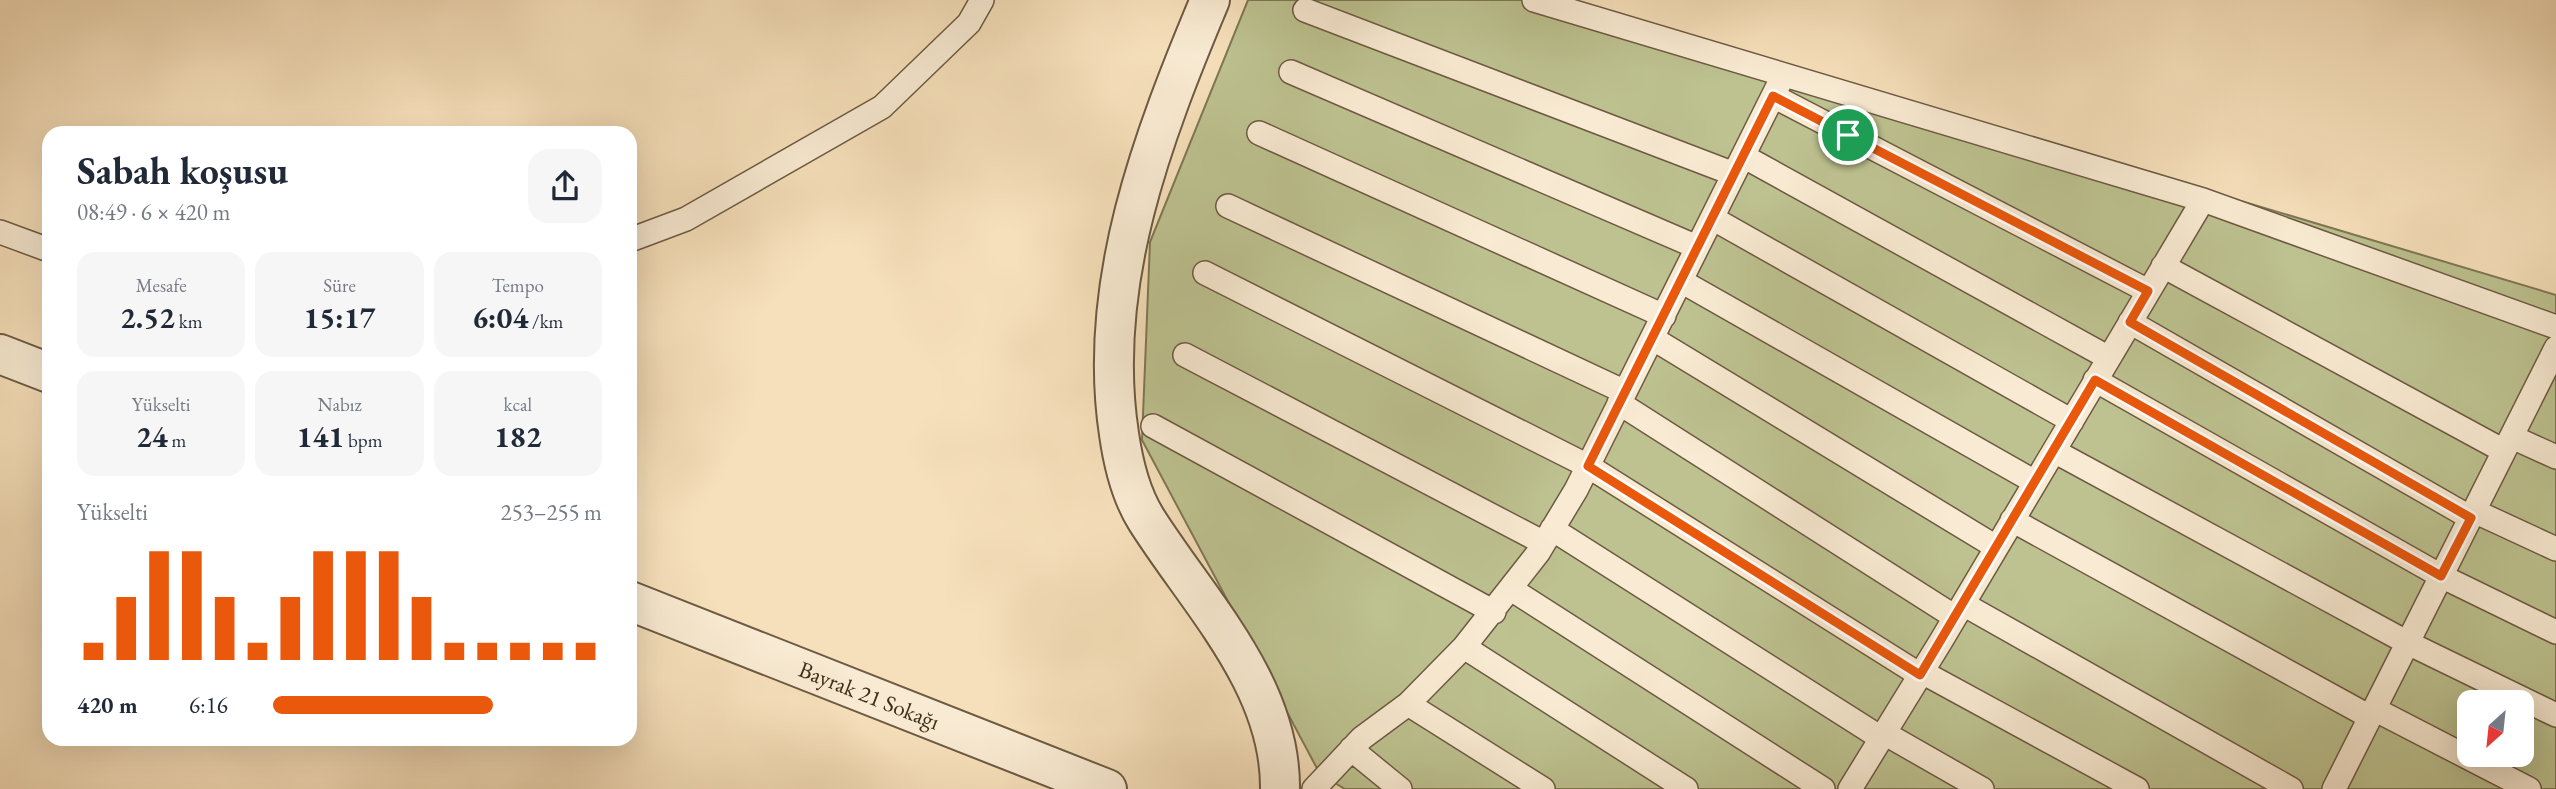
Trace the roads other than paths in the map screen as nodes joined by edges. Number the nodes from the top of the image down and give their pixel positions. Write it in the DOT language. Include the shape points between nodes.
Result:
graph roads {
  1 [pos="982,0"];
  2 [pos="1210,0"];
  3 [pos="1534,0"];
  4 [pos="1305,10"];
  5 [pos="1291,72"];
  6 [pos="1778,86"];
  7 [pos="1259,133"];
  8 [pos="1738,165"];
  9 [pos="2203,200"];
  10 [pos="1228,206"];
  11 [pos="1712,218"];
  12 [pos="0,232"];
  13 [pos="637,237"];
  14 [pos="42,247"];
  15 [pos="1697,247"];
  16 [pos="2163,266"];
  17 [pos="1205,273"];
  18 [pos="1681,281"];
  19 [pos="2148,291"];
  20 [pos="1664,316"];
  21 [pos="2130,322"];
  22 [pos="2556,327"];
  23 [pos="1652,338"];
  24 [pos="0,354"];
  25 [pos="1185,355"];
  26 [pos="2109,358"];
  27 [pos="2553,360"];
  28 [pos="42,370"];
  29 [pos="2095,380"];
  30 [pos="1622,398"];
  31 [pos="2072,421"];
  32 [pos="1153,426"];
  33 [pos="2508,444"];
  34 [pos="2054,451"];
  35 [pos="2556,457"];
  36 [pos="1588,466"];
  37 [pos="2035,482"];
  38 [pos="2472,514"];
  39 [pos="2012,520"];
  40 [pos="1548,536"];
  41 [pos="1996,548"];
  42 [pos="2556,549"];
  43 [pos="2441,576"];
  44 [pos="1511,589"];
  45 [pos="637,604"];
  46 [pos="1959,611"];
  47 [pos="1494,612"];
  48 [pos="2556,632"];
  49 [pos="2408,643"];
  50 [pos="1464,647"];
  51 [pos="1921,673"];
  52 [pos="1408,704"];
  53 [pos="2372,713"];
  54 [pos="2556,715"];
  55 [pos="1883,736"];
  56 [pos="1351,749"];
  57 [pos="1107,789"];
  58 [pos="1280,789"];
  59 [pos="1314,789"];
  60 [pos="1400,789"];
  61 [pos="1543,789"];
  62 [pos="1686,789"];
  63 [pos="1823,789"];
  64 [pos="1850,789"];
  65 [pos="1982,789"];
  66 [pos="2137,789"];
  67 [pos="2291,789"];
  68 [pos="2334,789"];
  69 [pos="2529,789"];
  1 -- 13 [label="lane" via="969,23 882,107 686,219"];
  2 -- 58 [label="street" via="1147,166 1130,225 1115,334 1116,416 1124,461 1144,516 1252,678 1275,738"];
  3 -- 6 [label="lane"];
  4 -- 8 [label="lane"];
  5 -- 15 [label="lane"];
  6 -- 8 [label="lane"];
  6 -- 9 [label="lane"];
  6 -- 19 [label="lane"];
  7 -- 20 [label="lane"];
  8 -- 11 [label="lane"];
  8 -- 26 [label="lane"];
  9 -- 16 [label="lane"];
  9 -- 22 [label="lane"];
  10 -- 30 [label="lane"];
  11 -- 15 [label="lane"];
  11 -- 31 [label="lane"];
  12 -- 14 [label="lane"];
  15 -- 18 [label="lane"];
  16 -- 19 [label="lane"];
  16 -- 33 [label="lane"];
  17 -- 36 [label="lane"];
  18 -- 20 [label="lane"];
  18 -- 37 [label="lane"];
  19 -- 21 [label="lane"];
  20 -- 23 [label="lane"];
  21 -- 26 [label="lane"];
  21 -- 38 [label="lane"];
  23 -- 30 [label="lane"];
  23 -- 41 [label="lane"];
  24 -- 28 [label="street"];
  25 -- 40 [label="lane"];
  26 -- 29 [label="lane"];
  27 -- 33 [label="lane"];
  29 -- 31 [label="lane"];
  29 -- 43 [label="lane"];
  30 -- 36 [label="lane"];
  30 -- 46 [label="lane"];
  31 -- 34 [label="lane"];
  32 -- 47 [label="lane"];
  33 -- 35 [label="lane"];
  33 -- 38 [label="lane"];
  34 -- 37 [label="lane"];
  34 -- 49 [label="lane"];
  36 -- 40 [label="lane"];
  36 -- 51 [label="lane"];
  37 -- 39 [label="lane"];
  38 -- 42 [label="lane"];
  38 -- 43 [label="lane"];
  39 -- 41 [label="lane"];
  39 -- 53 [label="lane"];
  40 -- 44 [label="lane"];
  40 -- 55 [label="lane"];
  41 -- 46 [label="lane"];
  43 -- 48 [label="lane"];
  43 -- 49 [label="lane"];
  44 -- 47 [label="lane"];
  44 -- 63 [label="lane"];
  45 -- 57 [label="street, Bayrak 21 Sokağı"];
  46 -- 51 [label="lane"];
  46 -- 67 [label="lane"];
  47 -- 50 [label="lane"];
  49 -- 53 [label="lane"];
  49 -- 54 [label="lane"];
  50 -- 52 [label="lane"];
  50 -- 62 [label="lane"];
  51 -- 55 [label="lane"];
  51 -- 66 [label="lane"];
  52 -- 56 [label="lane"];
  52 -- 61 [label="lane"];
  53 -- 68 [label="lane"];
  53 -- 69 [label="lane"];
  55 -- 64 [label="lane"];
  55 -- 65 [label="lane"];
  56 -- 59 [label="lane"];
  56 -- 60 [label="lane"];
}
